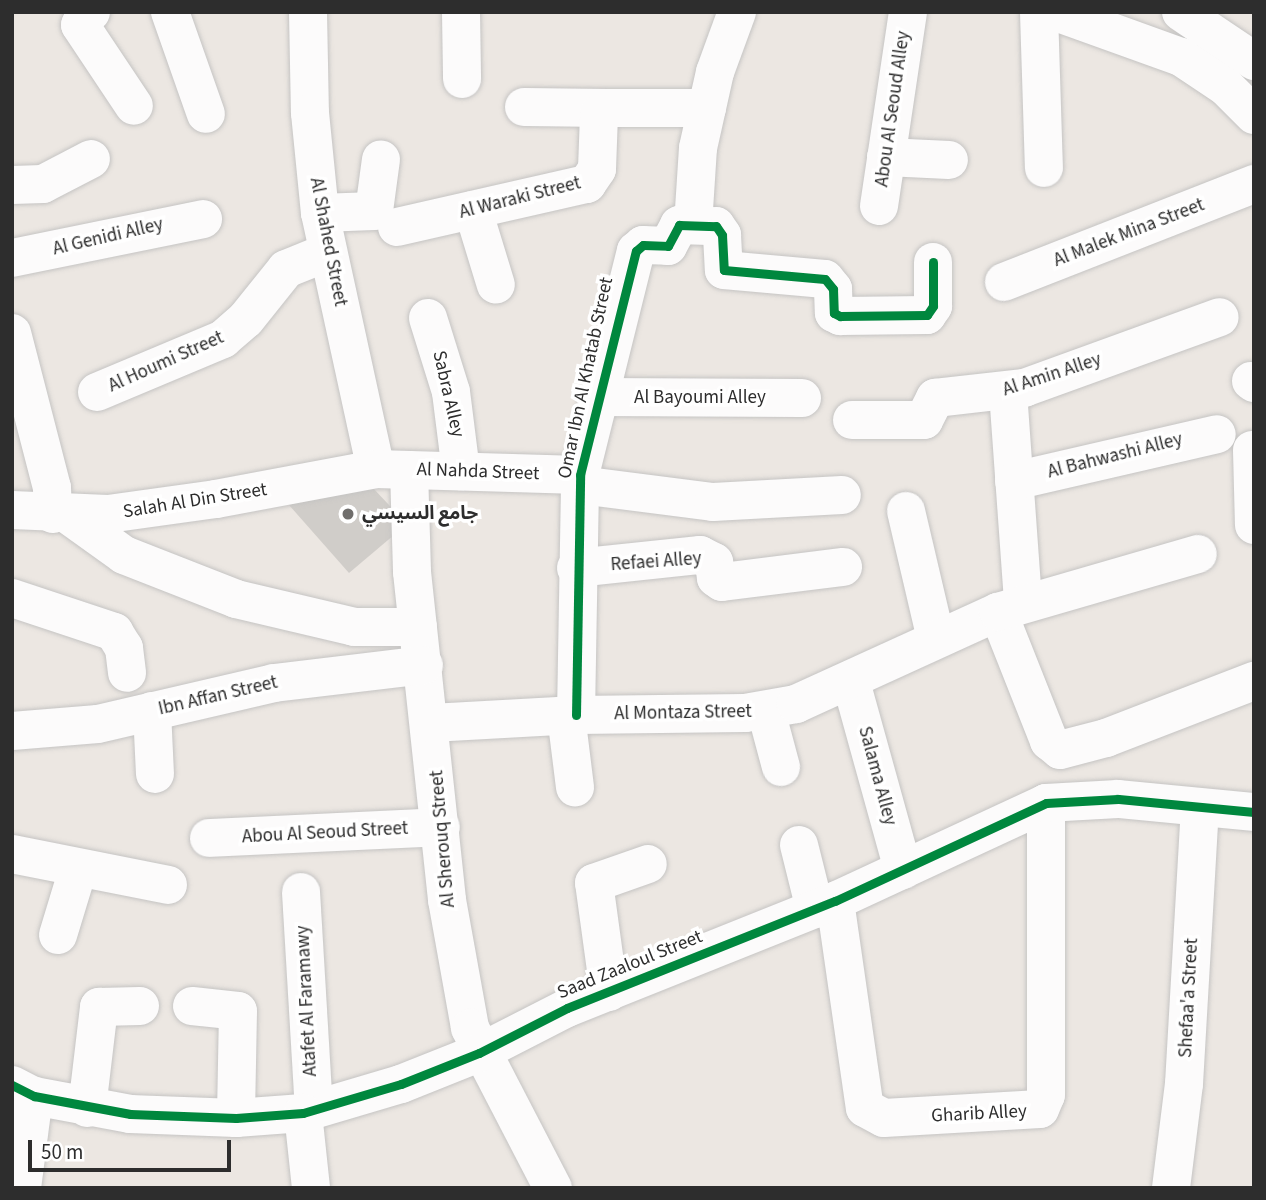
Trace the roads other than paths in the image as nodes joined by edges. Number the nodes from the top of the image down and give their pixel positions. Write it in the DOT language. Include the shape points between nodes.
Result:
graph roads {
  1 [pos="91,12"];
  2 [pos="170,12"];
  3 [pos="308,12"];
  4 [pos="461,12"];
  5 [pos="737,12"];
  6 [pos="908,12"];
  7 [pos="1040,12"];
  8 [pos="1056,12"];
  9 [pos="1181,12"];
  10 [pos="1254,61"];
  11 [pos="461,79"];
  12 [pos="134,106"];
  13 [pos="524,107"];
  14 [pos="607,108"];
  15 [pos="707,108"];
  16 [pos="206,114"];
  17 [pos="1254,115"];
  18 [pos="886,157"];
  19 [pos="90,159"];
  20 [pos="381,159"];
  21 [pos="949,160"];
  22 [pos="1044,168"];
  23 [pos="1254,184"];
  24 [pos="12,185"];
  25 [pos="879,206"];
  26 [pos="473,210"];
  27 [pos="320,213"];
  28 [pos="203,219"];
  29 [pos="397,227"];
  30 [pos="679,236"];
  31 [pos="328,252"];
  32 [pos="12,258"];
  33 [pos="933,262"];
  34 [pos="1004,282"];
  35 [pos="496,285"];
  36 [pos="1220,317"];
  37 [pos="428,318"];
  38 [pos="12,333"];
  39 [pos="97,392"];
  40 [pos="1008,392"];
  41 [pos="598,397"];
  42 [pos="802,398"];
  43 [pos="852,420"];
  44 [pos="1217,434"];
  45 [pos="1252,450"];
  46 [pos="393,469"];
  47 [pos="461,471"];
  48 [pos="580,480"];
  49 [pos="1014,481"];
  50 [pos="842,495"];
  51 [pos="12,510"];
  52 [pos="906,510"];
  53 [pos="60,514"];
  54 [pos="1254,525"];
  55 [pos="1198,554"];
  56 [pos="843,567"];
  57 [pos="576,568"];
  58 [pos="12,598"];
  59 [pos="1011,607"];
  60 [pos="418,626"];
  61 [pos="936,639"];
  62 [pos="424,665"];
  63 [pos="127,673"];
  64 [pos="1254,681"];
  65 [pos="851,682"];
  66 [pos="152,711"];
  67 [pos="766,711"];
  68 [pos="571,715"];
  69 [pos="431,723"];
  70 [pos="12,731"];
  71 [pos="1106,738"];
  72 [pos="781,767"];
  73 [pos="155,775"];
  74 [pos="575,787"];
  75 [pos="1118,799"];
  76 [pos="1046,803"];
  77 [pos="1200,807"];
  78 [pos="1254,812"];
  79 [pos="441,827"];
  80 [pos="209,838"];
  81 [pos="799,845"];
  82 [pos="12,854"];
  83 [pos="648,863"];
  84 [pos="78,869"];
  85 [pos="902,870"];
  86 [pos="168,885"];
  87 [pos="301,892"];
  88 [pos="825,905"];
  89 [pos="58,934"];
  90 [pos="609,992"];
  91 [pos="140,1006"];
  92 [pos="192,1006"];
  93 [pos="479,1053"];
  94 [pos="23,1091"];
  95 [pos="87,1108"];
  96 [pos="309,1111"];
  97 [pos="236,1118"];
  98 [pos="22,1188"];
  99 [pos="311,1188"];
  100 [pos="553,1188"];
  101 [pos="1171,1188"];
  1 -- 12 [label="street" via="80,25"];
  2 -- 16 [label="street"];
  3 -- 27 [label="street, Al Shahed Street" via="310,113"];
  4 -- 11 [label="street"];
  5 -- 15 [label="street"];
  6 -- 18 [label="street, Abou Al Seoud Alley"];
  7 -- 22 [label="street"];
  8 -- 17 [label="street" via="1181,57 1226,87"];
  9 -- 10 [label="street"];
  13 -- 14 [label="street"];
  14 -- 15 [label="street"];
  14 -- 26 [label="street, Al Waraki Street" via="599,114 597,169 587,184"];
  15 -- 30 [label="street"];
  18 -- 21 [label="street"];
  18 -- 25 [label="street, Abou Al Seoud Alley"];
  19 -- 24 [label="street" via="43,184"];
  20 -- 27 [label="street" via="374,211"];
  23 -- 34 [label="street, Al Malek Mina Street"];
  26 -- 29 [label="street, Al Waraki Street"];
  26 -- 35 [label="street"];
  27 -- 31 [label="street, Al Shahed Street"];
  28 -- 32 [label="street, Al Genidi Alley"];
  30 -- 33 [label="street" via="716,226 721,232 724,270 829,282 836,315 927,315 933,306"];
  30 -- 41 [label="street, Omar Ibn Al Khatab Street" via="643,245 630,259"];
  31 -- 39 [label="street, Al Houmi Street" via="286,270 223,339"];
  31 -- 46 [label="street, Al Shahed Street"];
  36 -- 40 [label="street, Al Amin Alley"];
  37 -- 47 [label="street, Sabra Alley" via="451,392"];
  38 -- 53 [label="street"];
  40 -- 43 [label="street, Al Amin Alley" via="935,398 924,420"];
  40 -- 49 [label="street"];
  41 -- 42 [label="street, Al Bayoumi Alley"];
  41 -- 48 [label="street, Omar Ibn Al Khatab Street"];
  44 -- 49 [label="street, Al Bahwashi Alley"];
  45 -- 54 [label="street"];
  46 -- 47 [label="street, Al Nahda Street"];
  46 -- 53 [label="street, Salah Al Din Street" via="175,505"];
  46 -- 60 [label="street, Al Sherouq Street"];
  47 -- 48 [label="street, Al Nahda Street"];
  48 -- 50 [label="street, Al Nahda Street" via="713,502"];
  48 -- 57 [label="street, Omar Ibn Al Khatab Street"];
  49 -- 59 [label="street"];
  51 -- 53 [label="street, Salah Al Din Street"];
  52 -- 61 [label="street"];
  53 -- 60 [label="street" via="124,555 236,599 354,627"];
  55 -- 59 [label="street, Al Montaza Street"];
  56 -- 57 [label="street, Refaei Alley" via="722,582 716,578 714,562 700,555"];
  57 -- 68 [label="street, Omar Ibn Al Khatab Street"];
  58 -- 63 [label="street" via="114,632 124,648"];
  59 -- 61 [label="street, Al Montaza Street"];
  59 -- 71 [label="street" via="1054,747 1068,750"];
  60 -- 62 [label="street, Al Sherouq Street"];
  61 -- 65 [label="street, Al Montaza Street"];
  62 -- 66 [label="street, Ibn Affan Street" via="274,683"];
  62 -- 69 [label="street, Al Sherouq Street"];
  64 -- 71 [label="street"];
  65 -- 67 [label="street, Al Montaza Street"];
  65 -- 85 [label="street, Salama Alley"];
  66 -- 70 [label="street, Ibn Affan Street" via="98,724"];
  66 -- 73 [label="street"];
  67 -- 68 [label="street, Al Montaza Street"];
  67 -- 72 [label="street"];
  68 -- 69 [label="street, Al Montaza Street"];
  68 -- 74 [label="street, Omar Ibn Al Khatab Street"];
  69 -- 79 [label="street, Al Sherouq Street"];
  71 -- 75 [label="street"];
  75 -- 76 [label="street, Saad Zaaloul Street"];
  75 -- 77 [label="street, Saad Zaaloul Street"];
  76 -- 85 [label="street, Saad Zaaloul Street"];
  76 -- 88 [label="street, Gharib Alley" via="1046,1095 1040,1110 884,1118 865,1108"];
  77 -- 78 [label="street, Saad Zaaloul Street"];
  77 -- 101 [label="street, Shefaa'a Street" via="1184,1084"];
  79 -- 80 [label="street, Abou Al Seoud Street"];
  79 -- 93 [label="street, Al Sherouq Street" via="455,951"];
  81 -- 88 [label="street"];
  82 -- 84 [label="street"];
  83 -- 90 [label="street" via="594,883"];
  84 -- 86 [label="street"];
  84 -- 89 [label="street"];
  85 -- 88 [label="street, Saad Zaaloul Street"];
  87 -- 96 [label="street, Atafet Al Faramawy"];
  88 -- 90 [label="street, Saad Zaaloul Street"];
  90 -- 93 [label="street, Saad Zaaloul Street"];
  91 -- 95 [label="street" via="99,1007"];
  92 -- 97 [label="street" via="238,1012"];
  93 -- 96 [label="street, Saad Zaaloul Street" via="401,1084"];
  93 -- 100 [label="street, Al Sherouq Street"];
  94 -- 95 [label="street, Saad Zaaloul Street"];
  94 -- 98 [label="street"];
  95 -- 97 [label="street, Saad Zaaloul Street"];
  96 -- 97 [label="street, Saad Zaaloul Street"];
  96 -- 99 [label="street, Atafet Al Faramawy"];
}
